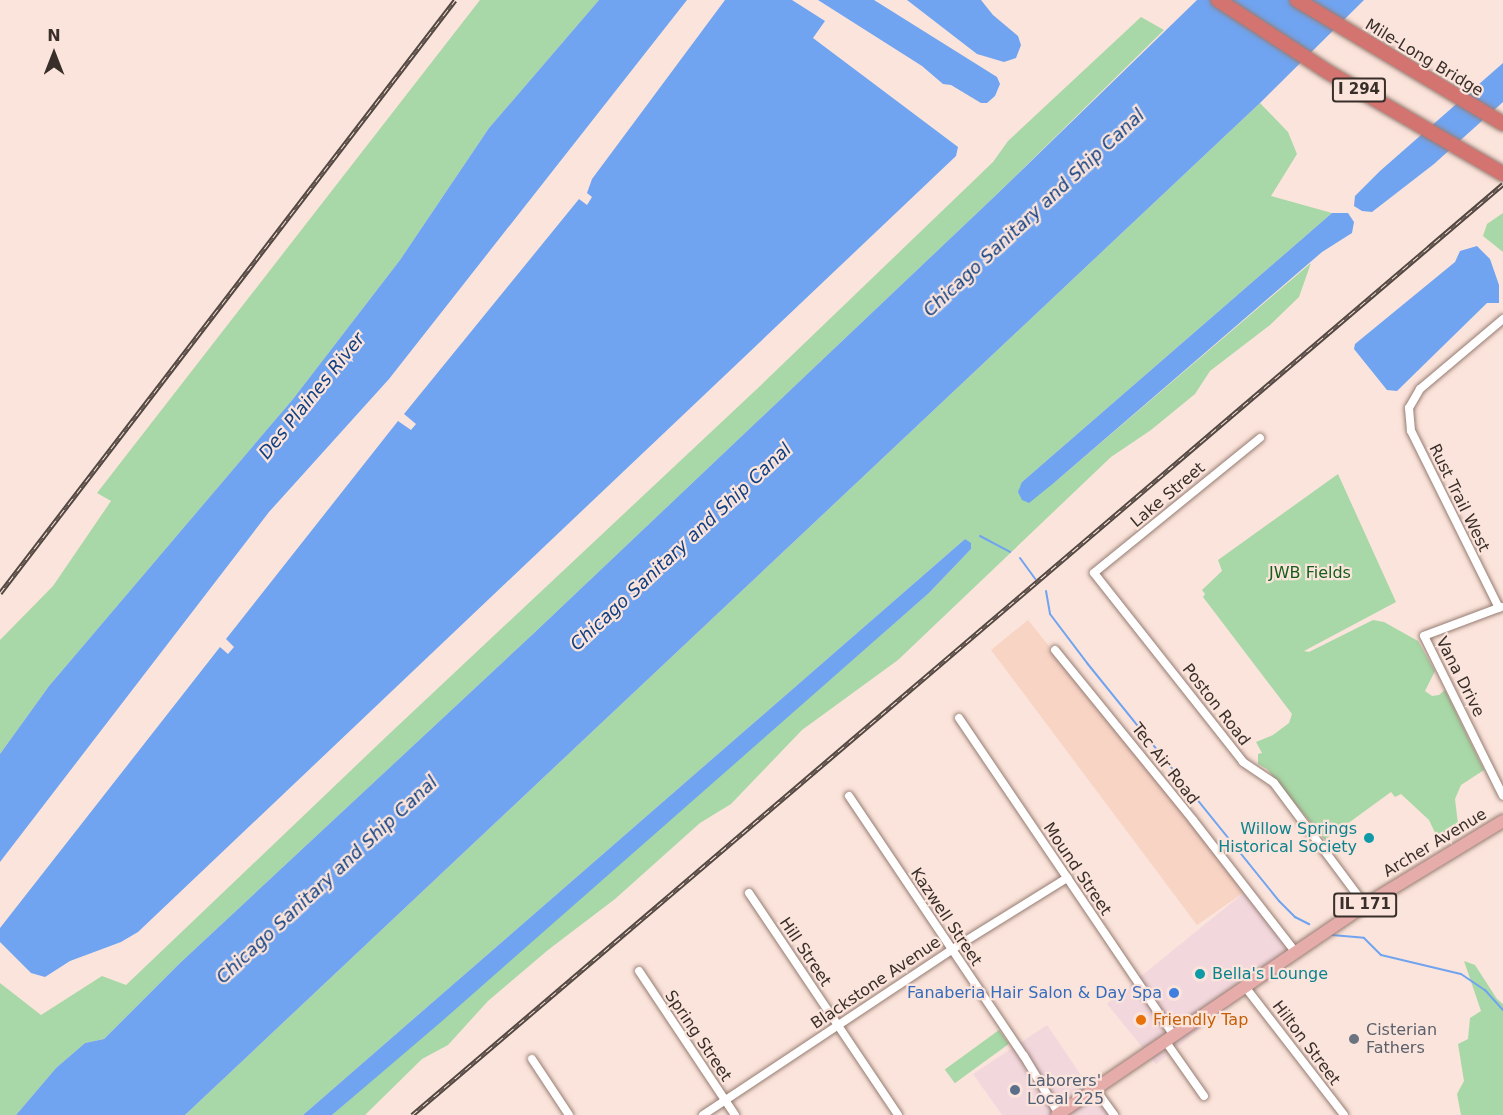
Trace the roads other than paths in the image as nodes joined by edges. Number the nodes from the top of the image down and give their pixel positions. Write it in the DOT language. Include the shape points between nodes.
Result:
graph roads {
  1 [pos="1218,0"];
  2 [pos="1297,0"];
  3 [pos="1503,124"];
  4 [pos="1503,174"];
  5 [pos="1503,319"];
  6 [pos="1260,438"];
  7 [pos="1095,573"];
  8 [pos="1501,608"];
  9 [pos="1055,650"];
  10 [pos="958,718"];
  11 [pos="849,796"];
  12 [pos="1503,796"];
  13 [pos="1503,821"];
  14 [pos="1067,878"];
  15 [pos="749,893"];
  16 [pos="1365,905"];
  17 [pos="951,950"];
  18 [pos="1296,953"];
  19 [pos="639,971"];
  20 [pos="1246,988"];
  21 [pos="838,1026"];
  22 [pos="1170,1039"];
  23 [pos="532,1059"];
  24 [pos="1096,1090"];
  25 [pos="1204,1096"];
  26 [pos="725,1100"];
  27 [pos="1058,1114"];
  28 [pos="569,1115"];
  29 [pos="704,1115"];
  30 [pos="735,1115"];
  31 [pos="898,1115"];
  32 [pos="1114,1115"];
  33 [pos="1344,1115"];
  1 -- 4 [label="highway, I 294" via="1328,72"];
  2 -- 3 [label="highway, Mile-Long Bridge / I 294"];
  5 -- 8 [label="street, Rust Trail West" via="1420,389 1409,408 1411,431"];
  6 -- 7 [label="street, Lake Street"];
  7 -- 16 [label="street, Poston Road" via="1243,762 1274,783"];
  8 -- 12 [label="street, Vana Drive" via="1424,636"];
  9 -- 18 [label="street, Tec Air Road"];
  10 -- 14 [label="street, Mound Street"];
  11 -- 17 [label="street, Kazwell Street"];
  13 -- 16 [label="main road, Archer Avenue / IL 171"];
  14 -- 17 [label="street, Blackstone Avenue"];
  14 -- 22 [label="street, Mound Street"];
  15 -- 21 [label="street, Hill Street"];
  16 -- 18 [label="main road, Archer Avenue / IL 171"];
  17 -- 21 [label="street, Blackstone Avenue"];
  17 -- 27 [label="street, Kazwell Street" via="1024,1056"];
  18 -- 20 [label="main road, Archer Avenue / IL 171"];
  19 -- 26 [label="street, Spring Street"];
  20 -- 22 [label="main road, Archer Avenue / IL 171"];
  20 -- 33 [label="street, Hilton Street"];
  21 -- 26 [label="street, Blackstone Avenue"];
  21 -- 31 [label="street, Hill Street"];
  22 -- 24 [label="main road, Archer Avenue / IL 171"];
  22 -- 25 [label="street, Mound Street"];
  23 -- 28 [label="street"];
  24 -- 27 [label="main road, Archer Avenue / IL 171"];
  24 -- 32 [label="street"];
  26 -- 29 [label="street, Blackstone Avenue"];
  26 -- 30 [label="street, Spring Street"];
}
